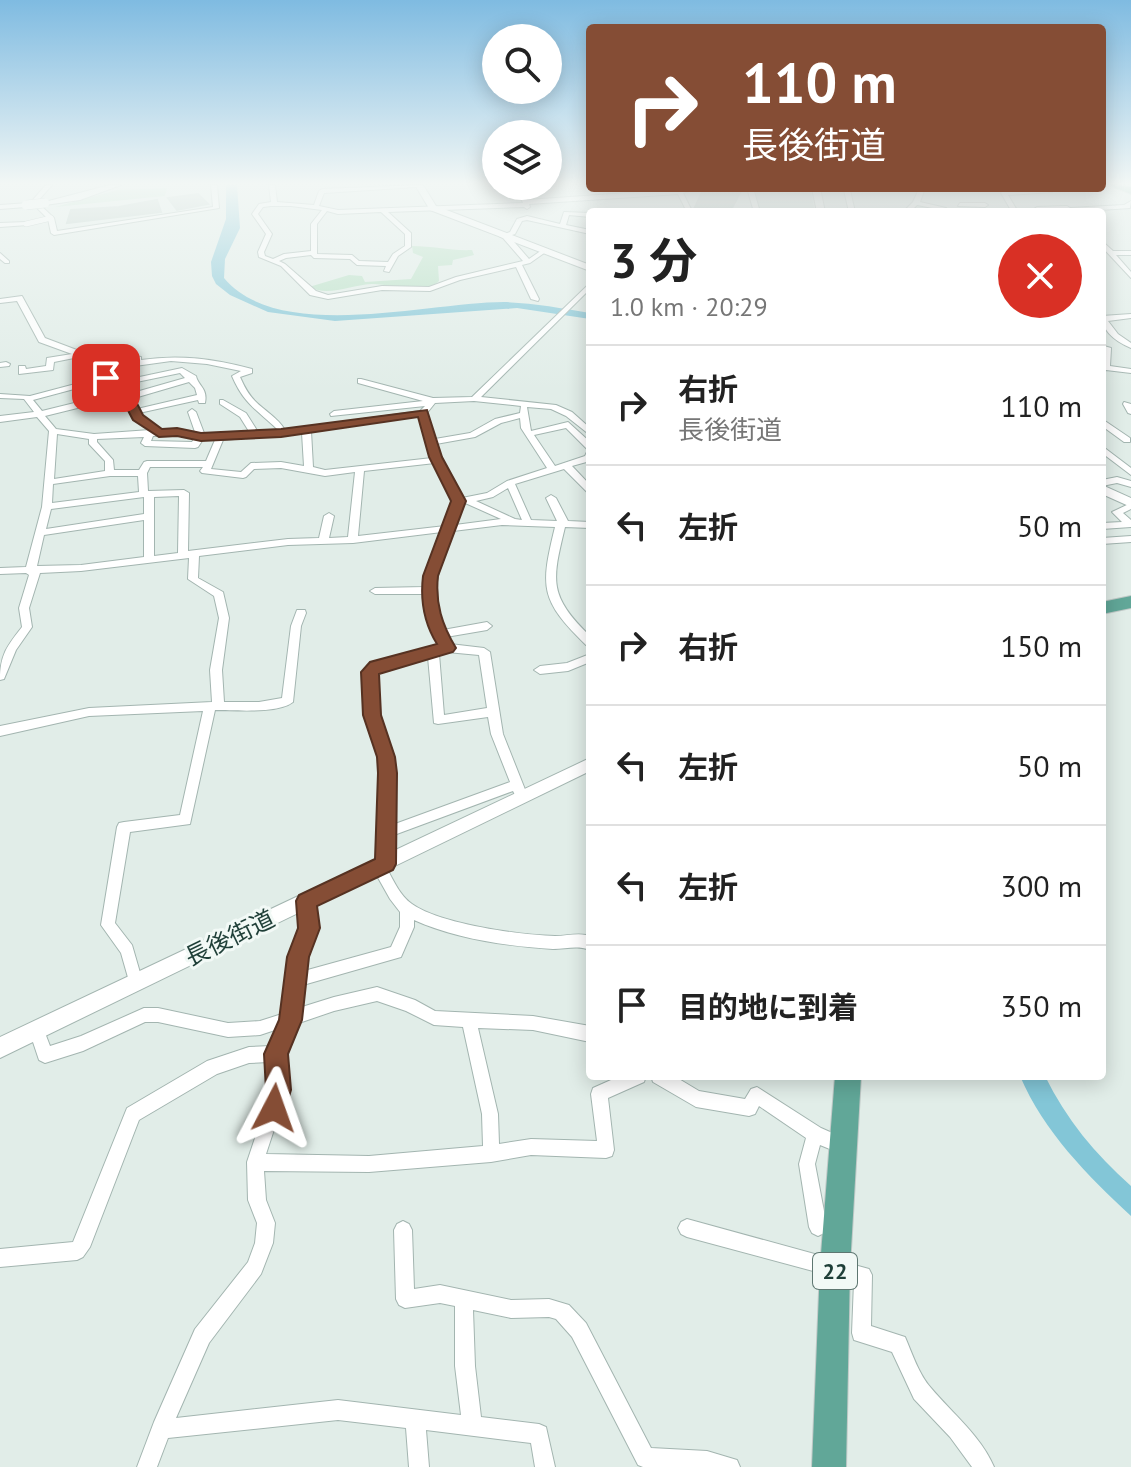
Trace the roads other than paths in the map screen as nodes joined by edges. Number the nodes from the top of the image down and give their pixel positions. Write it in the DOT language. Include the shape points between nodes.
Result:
graph roads {
  1 [pos="261,253"];
  2 [pos="309,253"];
  3 [pos="313,253"];
  4 [pos="398,253"];
  5 [pos="520,253"];
  6 [pos="540,253"];
  7 [pos="551,253"];
  8 [pos="1112,253"];
  9 [pos="0,255"];
  10 [pos="476,258"];
  11 [pos="274,261"];
  12 [pos="528,262"];
  13 [pos="0,263"];
  14 [pos="518,265"];
  15 [pos="586,267"];
  16 [pos="483,272"];
  17 [pos="1131,276"];
  18 [pos="586,289"];
  19 [pos="535,299"];
  20 [pos="0,301"];
  21 [pos="1131,316"];
  22 [pos="1106,318"];
  23 [pos="1106,324"];
  24 [pos="1131,346"];
  25 [pos="80,355"];
  26 [pos="116,355"];
  27 [pos="145,360"];
  28 [pos="22,368"];
  29 [pos="1106,369"];
  30 [pos="1131,371"];
  31 [pos="94,372"];
  32 [pos="106,378"];
  33 [pos="193,378"];
  34 [pos="361,381"];
  35 [pos="116,384"];
  36 [pos="127,395"];
  37 [pos="0,396"];
  38 [pos="28,399"];
  39 [pos="474,399"];
  40 [pos="433,401"];
  41 [pos="223,402"];
  42 [pos="524,409"];
  43 [pos="134,412"];
  44 [pos="192,412"];
  45 [pos="423,413"];
  46 [pos="41,414"];
  47 [pos="334,414"];
  48 [pos="0,419"];
  49 [pos="1106,425"];
  50 [pos="306,428"];
  51 [pos="586,429"];
  52 [pos="53,431"];
  53 [pos="154,433"];
  54 [pos="281,433"];
  55 [pos="529,434"];
  56 [pos="255,435"];
  57 [pos="94,437"];
  58 [pos="200,437"];
  59 [pos="220,438"];
  60 [pos="1127,440"];
  61 [pos="431,442"];
  62 [pos="586,450"];
  63 [pos="1106,451"];
  64 [pos="586,457"];
  65 [pos="437,460"];
  66 [pos="1126,461"];
  67 [pos="209,464"];
  68 [pos="566,466"];
  69 [pos="360,468"];
  70 [pos="309,469"];
  71 [pos="553,470"];
  72 [pos="1131,472"];
  73 [pos="110,473"];
  74 [pos="142,473"];
  75 [pos="51,482"];
  76 [pos="510,483"];
  77 [pos="1106,484"];
  78 [pos="1131,484"];
  79 [pos="586,486"];
  80 [pos="1106,488"];
  81 [pos="146,494"];
  82 [pos="551,498"];
  83 [pos="463,500"];
  84 [pos="1131,504"];
  85 [pos="47,507"];
  86 [pos="148,516"];
  87 [pos="329,516"];
  88 [pos="512,521"];
  89 [pos="527,521"];
  90 [pos="562,522"];
  91 [pos="586,525"];
  92 [pos="1106,526"];
  93 [pos="450,528"];
  94 [pos="268,529"];
  95 [pos="40,533"];
  96 [pos="1131,539"];
  97 [pos="353,540"];
  98 [pos="323,541"];
  99 [pos="1106,541"];
  100 [pos="269,544"];
  101 [pos="189,554"];
  102 [pos="149,559"];
  103 [pos="0,571"];
  104 [pos="32,572"];
  105 [pos="429,590"];
  106 [pos="375,591"];
  107 [pos="1131,592"];
  108 [pos="1106,597"];
  109 [pos="1131,602"];
  110 [pos="1106,607"];
  111 [pos="301,613"];
  112 [pos="487,626"];
  113 [pos="439,635"];
  114 [pos="586,638"];
  115 [pos="447,648"];
  116 [pos="433,653"];
  117 [pos="586,660"];
  118 [pos="540,670"];
  119 [pos="0,676"];
  120 [pos="214,706"];
  121 [pos="493,712"];
  122 [pos="0,731"];
  123 [pos="586,766"];
  124 [pos="519,791"];
  125 [pos="388,832"];
  126 [pos="382,865"];
  127 [pos="306,901"];
  128 [pos="407,910"];
  129 [pos="586,940"];
  130 [pos="298,980"];
  131 [pos="136,983"];
  132 [pos="291,1020"];
  133 [pos="469,1021"];
  134 [pos="37,1030"];
  135 [pos="586,1033"];
  136 [pos="0,1048"];
  137 [pos="276,1054"];
  138 [pos="629,1080"];
  139 [pos="665,1080"];
  140 [pos="847,1080"];
  141 [pos="828,1140"];
  142 [pos="491,1154"];
  143 [pos="255,1162"];
  144 [pos="818,1227"];
  145 [pos="687,1228"];
  146 [pos="403,1230"];
  147 [pos="0,1258"];
  148 [pos="835,1267"];
  149 [pos="464,1298"];
  150 [pos="415,1418"];
  151 [pos="472,1425"];
  152 [pos="161,1429"];
  153 [pos="147,1467"];
  154 [pos="419,1467"];
  155 [pos="545,1467"];
  156 [pos="730,1467"];
  157 [pos="829,1467"];
  158 [pos="984,1467"];
  1 -- 11 [label="street"];
  2 -- 11 [label="street"];
  3 -- 4 [label="street" via="388,268"];
  5 -- 12 [label="street"];
  6 -- 12 [label="street"];
  7 -- 15 [label="street"];
  8 -- 17 [label="street"];
  9 -- 13 [label="street" via="7,262"];
  10 -- 16 [label="street"];
  11 -- 16 [label="street" via="313,293 328,297 382,288 430,289"];
  12 -- 14 [label="street"];
  14 -- 16 [label="street"];
  14 -- 19 [label="street"];
  18 -- 39 [label="street"];
  20 -- 25 [label="street" via="19,298 42,340"];
  21 -- 22 [label="street"];
  23 -- 24 [label="street"];
  25 -- 28 [label="street" via="50,360 50,368"];
  25 -- 31 [label="street" via="87,357"];
  26 -- 27 [label="street"];
  27 -- 31 [label="street"];
  27 -- 54 [label="street" via="182,357 249,371 236,376 246,401 273,420"];
  29 -- 30 [label="street"];
  31 -- 32 [label="street"];
  32 -- 35 [label="street"];
  32 -- 38 [label="street"];
  33 -- 35 [label="street" via="182,370"];
  33 -- 36 [label="street"];
  33 -- 43 [label="street" via="202,398"];
  34 -- 40 [label="street"];
  35 -- 36 [label="street"];
  36 -- 43 [label="street"];
  36 -- 46 [label="street"];
  37 -- 38 [label="street"];
  38 -- 46 [label="street"];
  39 -- 40 [label="street"];
  39 -- 42 [label="street"];
  40 -- 45 [label="street"];
  40 -- 47 [label="street"];
  41 -- 56 [label="street" via="237,408"];
  42 -- 51 [label="street" via="562,410"];
  42 -- 55 [label="street"];
  42 -- 61 [label="street" via="472,435"];
  43 -- 53 [label="street"];
  44 -- 58 [label="street"];
  45 -- 50 [label="street"];
  45 -- 61 [label="street"];
  46 -- 48 [label="street"];
  46 -- 52 [label="street"];
  49 -- 60 [label="street"];
  50 -- 54 [label="street"];
  50 -- 70 [label="street"];
  52 -- 57 [label="street"];
  52 -- 75 [label="street"];
  53 -- 57 [label="street"];
  53 -- 58 [label="street"];
  53 -- 58 [label="street" via="145,443 195,445"];
  54 -- 56 [label="street"];
  55 -- 62 [label="street" via="568,425"];
  55 -- 71 [label="street"];
  56 -- 59 [label="street"];
  57 -- 73 [label="street" via="92,442 109,460"];
  58 -- 59 [label="street"];
  59 -- 67 [label="street"];
  61 -- 65 [label="street"];
  63 -- 66 [label="street"];
  64 -- 68 [label="street"];
  65 -- 69 [label="street"];
  65 -- 83 [label="street"];
  66 -- 72 [label="street"];
  67 -- 70 [label="street" via="205,471 243,475 251,466"];
  67 -- 74 [label="street" via="147,464"];
  68 -- 71 [label="street"];
  68 -- 79 [label="street"];
  69 -- 70 [label="street" via="325,473"];
  69 -- 97 [label="street"];
  71 -- 76 [label="street"];
  73 -- 74 [label="street"];
  73 -- 75 [label="street"];
  74 -- 81 [label="street"];
  75 -- 85 [label="street"];
  76 -- 83 [label="street" via="490,495"];
  76 -- 89 [label="street"];
  77 -- 78 [label="street" via="1117,480"];
  80 -- 84 [label="street"];
  81 -- 85 [label="street"];
  81 -- 86 [label="street"];
  81 -- 101 [label="street" via="184,493"];
  82 -- 90 [label="street"];
  83 -- 88 [label="street"];
  83 -- 93 [label="street"];
  84 -- 92 [label="street" via="1117,512 1130,524"];
  85 -- 95 [label="street"];
  86 -- 95 [label="street"];
  86 -- 102 [label="street"];
  87 -- 98 [label="street"];
  88 -- 89 [label="street"];
  88 -- 93 [label="street"];
  89 -- 90 [label="street"];
  90 -- 91 [label="street"];
  90 -- 114 [label="street" via="549,585 554,603"];
  93 -- 97 [label="street" via="400,530"];
  93 -- 105 [label="street"];
  94 -- 100 [label="street"];
  95 -- 104 [label="street"];
  96 -- 99 [label="street"];
  97 -- 98 [label="street"];
  98 -- 100 [label="street"];
  100 -- 101 [label="street"];
  101 -- 102 [label="street"];
  101 -- 120 [label="street" via="193,579 216,591 224,618"];
  102 -- 104 [label="street"];
  103 -- 104 [label="street"];
  104 -- 119 [label="street" via="24,608 27,627"];
  105 -- 106 [label="street"];
  105 -- 113 [label="street"];
  107 -- 108 [label="main road"];
  109 -- 110 [label="main road"];
  111 -- 120 [label="street" via="287,702"];
  112 -- 113 [label="street"];
  113 -- 115 [label="street"];
  115 -- 116 [label="street"];
  115 -- 121 [label="street" via="484,652"];
  116 -- 121 [label="street" via="438,720"];
  116 -- 125 [label="street" via="376,666 370,672 372,715 386,757"];
  117 -- 118 [label="street"];
  120 -- 122 [label="street" via="89,712"];
  120 -- 131 [label="street" via="185,820 124,827 108,925 127,950"];
  121 -- 124 [label="street"];
  123 -- 124 [label="street, 長後街道"];
  124 -- 125 [label="street"];
  124 -- 126 [label="street, 長後街道"];
  125 -- 126 [label="street"];
  126 -- 127 [label="street, 長後街道"];
  126 -- 128 [label="street"];
  127 -- 130 [label="street" via="309,928 298,957"];
  127 -- 131 [label="street, 長後街道"];
  128 -- 129 [label="street" via="485,934"];
  128 -- 130 [label="street" via="407,927 396,952"];
  130 -- 132 [label="street"];
  131 -- 134 [label="street, 長後街道"];
  132 -- 133 [label="street" via="377,994 434,1018"];
  132 -- 134 [label="street" via="228,1030 144,1015 45,1055"];
  132 -- 137 [label="street"];
  133 -- 135 [label="street" via="533,1023"];
  133 -- 142 [label="street" via="490,1114"];
  134 -- 136 [label="street, 長後街道"];
  137 -- 143 [label="street" via="279,1090"];
  137 -- 147 [label="street" via="249,1055 213,1067 133,1114 77,1251"];
  138 -- 142 [label="street" via="599,1094 606,1150 531,1147"];
  139 -- 141 [label="street" via="696,1099 749,1108 757,1095"];
  140 -- 141 [label="main road, 22"];
  141 -- 144 [label="street" via="807,1164"];
  141 -- 148 [label="main road, 22"];
  142 -- 143 [label="street" via="369,1164"];
  143 -- 152 [label="street" via="257,1200 266,1223 260,1256 202,1336"];
  145 -- 148 [label="street"];
  146 -- 149 [label="street" via="405,1299 440,1294"];
  148 -- 157 [label="main road, 22"];
  148 -- 158 [label="street" via="863,1275 861,1333 898,1344 921,1392"];
  149 -- 151 [label="street"];
  149 -- 156 [label="street" via="511,1309 562,1312 579,1330 645,1458"];
  150 -- 151 [label="street"];
  150 -- 152 [label="street" via="338,1410"];
  150 -- 154 [label="street"];
  151 -- 155 [label="street" via="539,1434"];
  152 -- 153 [label="street"];
}
